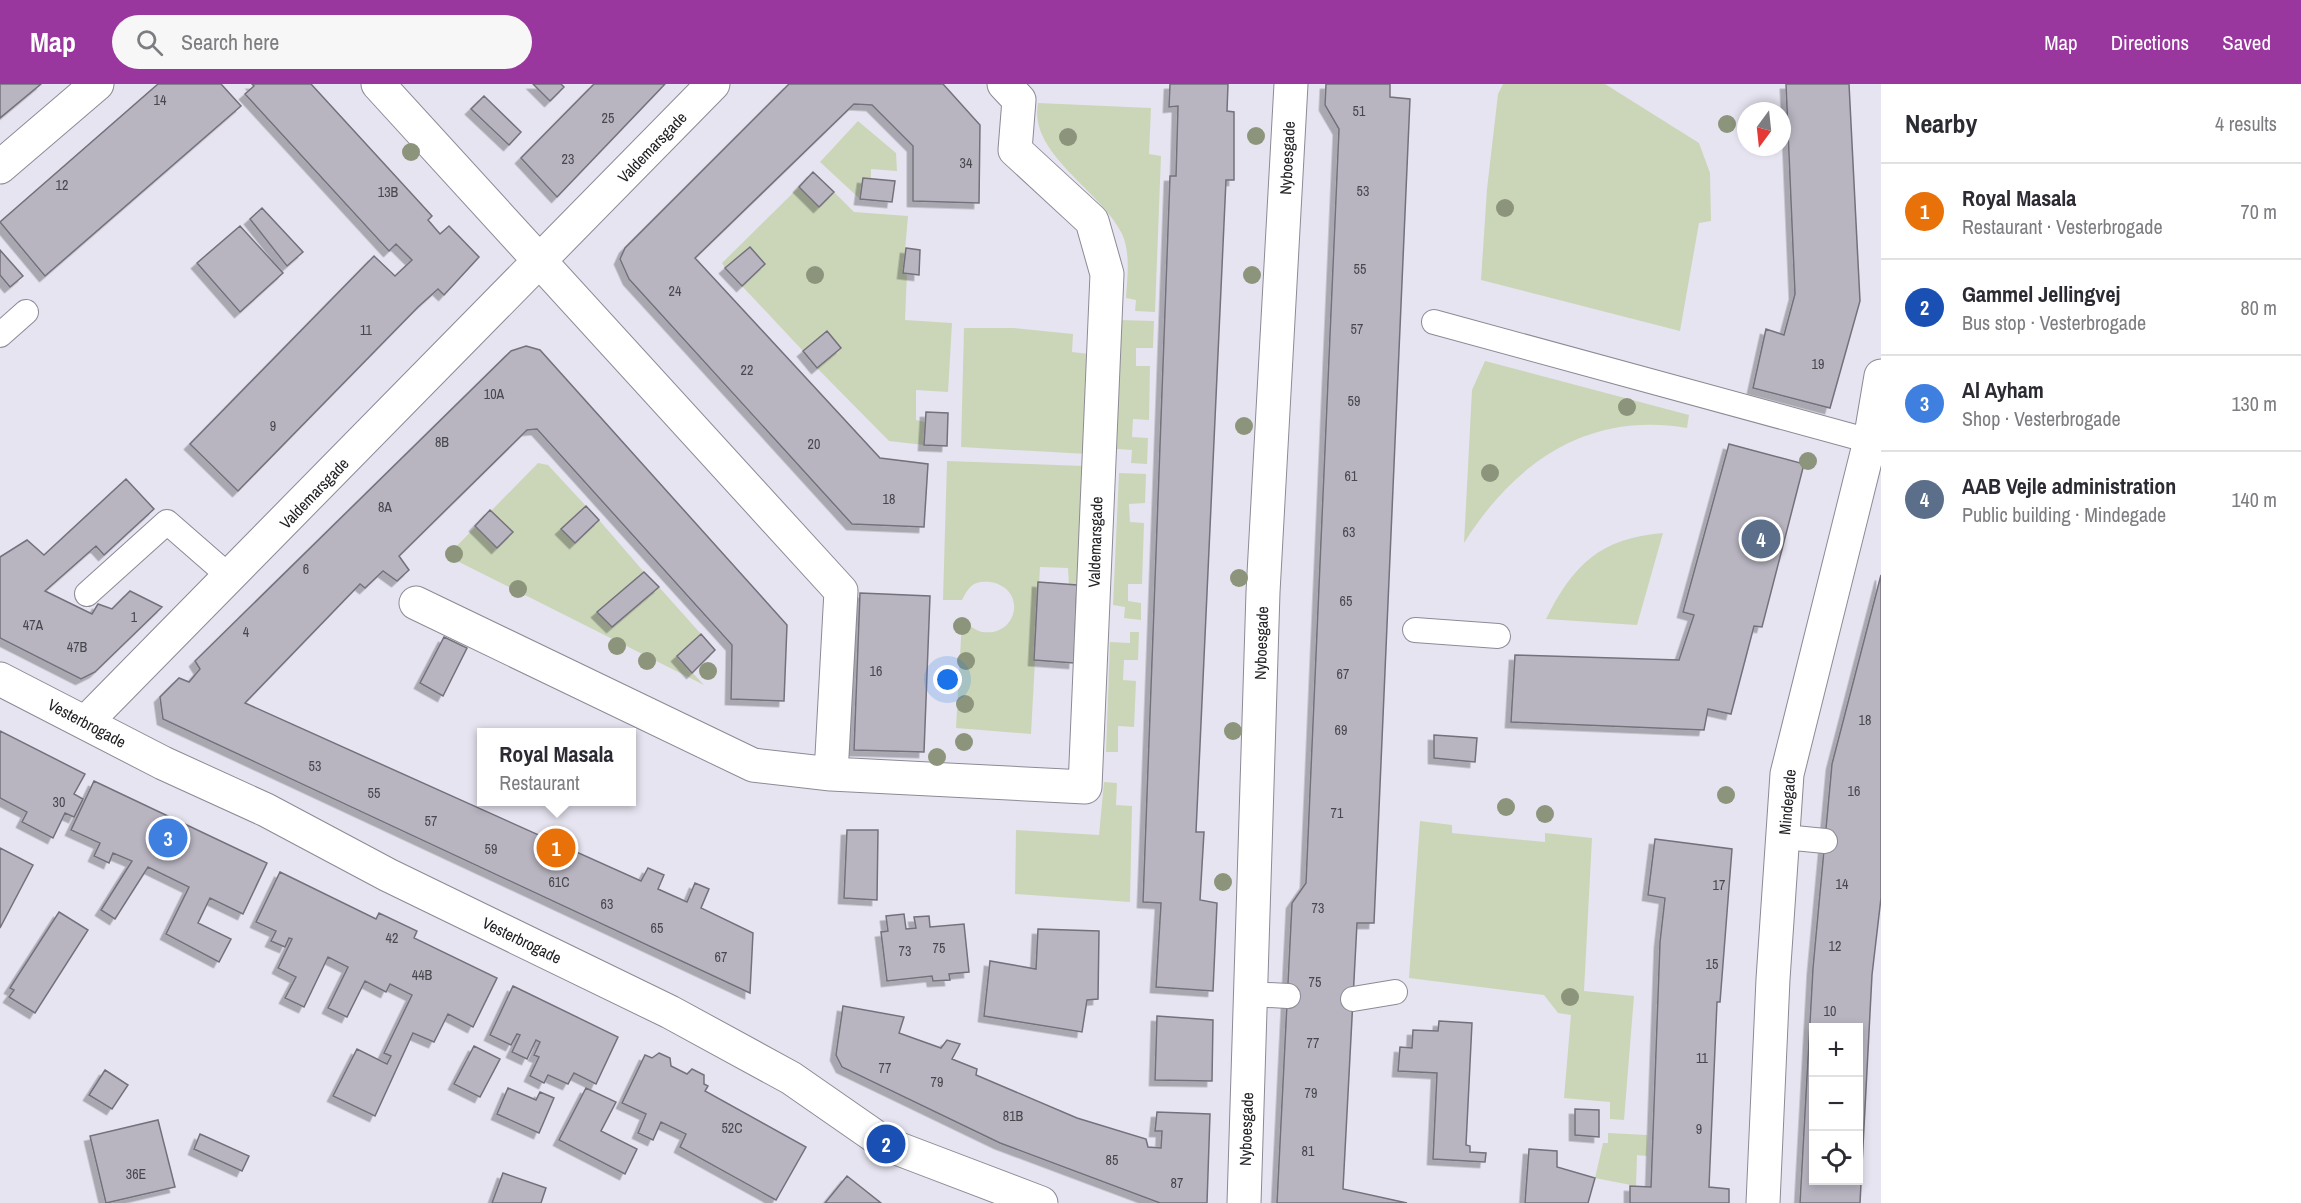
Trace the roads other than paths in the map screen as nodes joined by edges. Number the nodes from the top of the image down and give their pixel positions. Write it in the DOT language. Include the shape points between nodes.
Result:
graph roads {
  1 [pos="96,84"];
  2 [pos="378,84"];
  3 [pos="713,84"];
  4 [pos="1004,84"];
  5 [pos="1291,84"];
  6 [pos="0,167"];
  7 [pos="540,262"];
  8 [pos="26,312"];
  9 [pos="1434,322"];
  10 [pos="0,335"];
  11 [pos="1881,376"];
  12 [pos="1870,441"];
  13 [pos="230,578"];
  14 [pos="87,594"];
  15 [pos="416,603"];
  16 [pos="1416,630"];
  17 [pos="1498,636"];
  18 [pos="0,679"];
  19 [pos="86,722"];
  20 [pos="831,774"];
  21 [pos="1784,837"];
  22 [pos="1825,841"];
  23 [pos="1395,992"];
  24 [pos="1250,994"];
  25 [pos="1288,996"];
  26 [pos="1353,999"];
  27 [pos="1005,1197"];
  28 [pos="1041,1203"];
  29 [pos="1244,1203"];
  30 [pos="1763,1203"];
  1 -- 6 [label="street"];
  2 -- 7 [label="street"];
  3 -- 7 [label="street, Valdemarsgade"];
  4 -- 20 [label="street, Valdemarsgade" via="1019,100 1015,150 1092,221 1107,274 1085,788"];
  5 -- 24 [label="street, Nyboesgade" via="1263,592"];
  7 -- 13 [label="street, Valdemarsgade"];
  7 -- 20 [label="street" via="841,591"];
  8 -- 10 [label="lane"];
  9 -- 12 [label="lane"];
  11 -- 12 [label="street, Mindegade"];
  12 -- 21 [label="street, Mindegade" via="1787,774"];
  13 -- 14 [label="lane" via="167,522"];
  13 -- 19 [label="street, Valdemarsgade"];
  15 -- 20 [label="street, Valdemarsgade" via="753,765"];
  16 -- 17 [label="lane"];
  18 -- 19 [label="street, Vesterbrogade"];
  19 -- 27 [label="street, Vesterbrogade" via="163,764 266,810 388,875 670,1012 791,1078 886,1144"];
  21 -- 22 [label="lane"];
  21 -- 30 [label="street, Mindegade"];
  23 -- 26 [label="lane"];
  24 -- 25 [label="lane"];
  24 -- 29 [label="street, Nyboesgade"];
  27 -- 28 [label="street, Vesterbrogade"];
}
